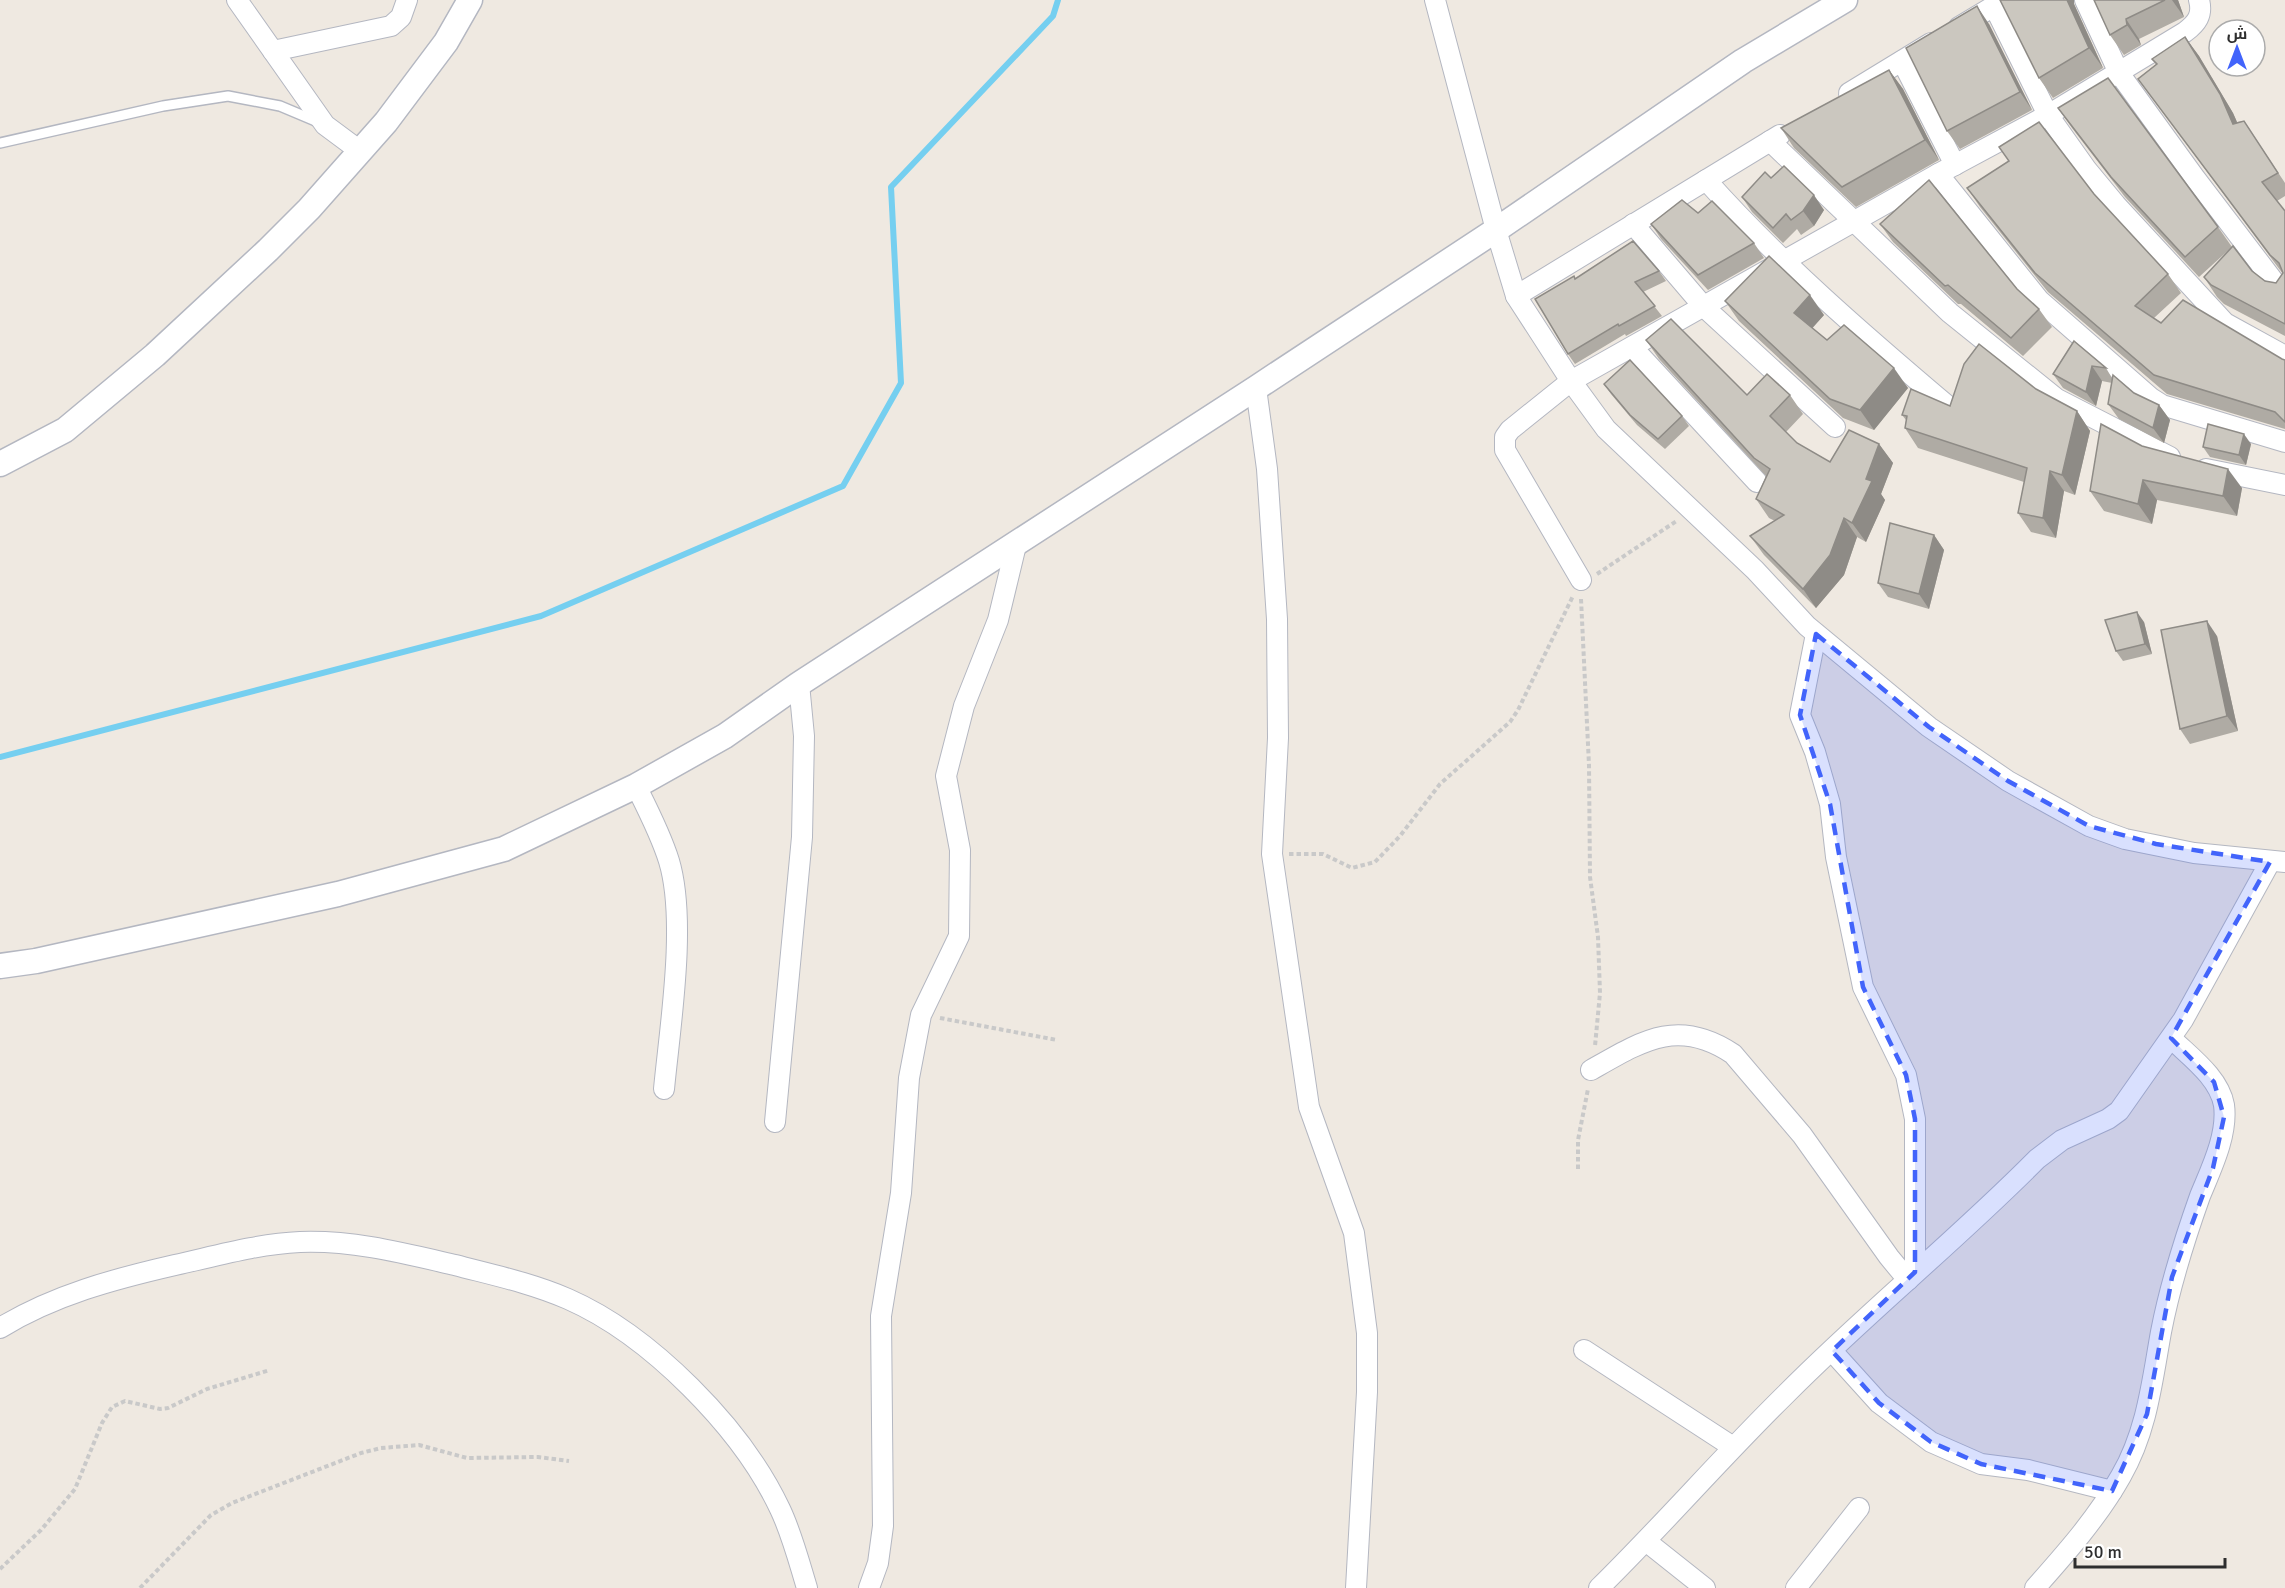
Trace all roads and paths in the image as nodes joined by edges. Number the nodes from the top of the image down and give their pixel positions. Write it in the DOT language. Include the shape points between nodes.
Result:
graph roads {
  1 [pos="237,0"];
  2 [pos="407,0"];
  3 [pos="470,0"];
  4 [pos="1435,0"];
  5 [pos="1845,0"];
  6 [pos="2085,0"];
  7 [pos="2199,0"];
  8 [pos="1999,3"];
  9 [pos="273,51"];
  10 [pos="1902,61"];
  11 [pos="2120,73"];
  12 [pos="1831,104"];
  13 [pos="2048,115"];
  14 [pos="1801,122"];
  15 [pos="325,125"];
  16 [pos="1770,141"];
  17 [pos="0,143"];
  18 [pos="360,152"];
  19 [pos="1946,170"];
  20 [pos="1706,180"];
  21 [pos="1855,222"];
  22 [pos="1633,224"];
  23 [pos="1496,230"];
  24 [pos="1785,260"];
  25 [pos="2285,291"];
  26 [pos="1516,296"];
  27 [pos="1704,307"];
  28 [pos="1632,347"];
  29 [pos="2285,356"];
  30 [pos="1571,381"];
  31 [pos="1256,388"];
  32 [pos="1950,408"];
  33 [pos="1835,427"];
  34 [pos="2285,442"];
  35 [pos="0,464"];
  36 [pos="1757,482"];
  37 [pos="2285,485"];
  38 [pos="1692,508"];
  39 [pos="1017,541"];
  40 [pos="1581,580"];
  41 [pos="1816,634"];
  42 [pos="799,684"];
  43 [pos="636,786"];
  44 [pos="1272,854"];
  45 [pos="2278,862"];
  46 [pos="0,966"];
  47 [pos="921,1015"];
  48 [pos="2171,1038"];
  49 [pos="1057,1040"];
  50 [pos="1591,1070"];
  51 [pos="663,1089"];
  52 [pos="775,1122"];
  53 [pos="1578,1169"];
  54 [pos="1912,1276"];
  55 [pos="0,1328"];
  56 [pos="1584,1350"];
  57 [pos="1832,1351"];
  58 [pos="270,1370"];
  59 [pos="1733,1447"];
  60 [pos="569,1461"];
  61 [pos="2112,1491"];
  62 [pos="1859,1508"];
  63 [pos="1647,1542"];
  64 [pos="0,1569"];
  65 [pos="140,1588"];
  66 [pos="807,1588"];
  67 [pos="869,1588"];
  68 [pos="1356,1588"];
  69 [pos="1599,1588"];
  70 [pos="1705,1588"];
  71 [pos="1796,1588"];
  72 [pos="2035,1588"];
  1 -- 9 [label="street"];
  2 -- 9 [label="street" via="401,17 392,26"];
  3 -- 18 [label="street" via="446,42"];
  4 -- 23 [label="street"];
  5 -- 23 [label="street" via="1743,61"];
  6 -- 11 [label="street"];
  7 -- 11 [label="street" via="2201,11 2195,24"];
  8 -- 10 [label="street"];
  8 -- 13 [label="street"];
  9 -- 15 [label="street"];
  10 -- 12 [label="street"];
  10 -- 19 [label="street"];
  11 -- 13 [label="street"];
  11 -- 25 [label="street" via="2195,178"];
  13 -- 19 [label="street"];
  13 -- 29 [label="street" via="2116,205 2225,323"];
  14 -- 16 [label="street"];
  15 -- 17 [label="lane" via="280,106 228,96 163,106"];
  15 -- 18 [label="street"];
  16 -- 20 [label="street"];
  16 -- 21 [label="street"];
  18 -- 35 [label="street" via="268,250 155,355 65,430"];
  19 -- 21 [label="street"];
  19 -- 34 [label="street" via="2039,300 2151,398 2162,405"];
  20 -- 22 [label="street"];
  20 -- 24 [label="street"];
  21 -- 24 [label="street"];
  21 -- 37 [label="street" via="1950,313 2057,399 2159,454"];
  22 -- 26 [label="street"];
  22 -- 27 [label="street"];
  23 -- 26 [label="street"];
  23 -- 31 [label="street"];
  24 -- 27 [label="street"];
  24 -- 32 [label="street"];
  26 -- 30 [label="street"];
  27 -- 28 [label="street"];
  27 -- 33 [label="street"];
  28 -- 30 [label="street"];
  28 -- 36 [label="street"];
  30 -- 38 [label="street" via="1606,429"];
  30 -- 40 [label="street" via="1504,437 1505,450"];
  31 -- 39 [label="street"];
  31 -- 44 [label="street" via="1268,469 1276,619 1278,738"];
  38 -- 40 [label="path" via="1602,573"];
  38 -- 41 [label="street"];
  39 -- 42 [label="street"];
  39 -- 47 [label="street" via="998,620 964,706 946,776 960,850 959,936"];
  40 -- 44 [label="path" via="1514,716 1440,784 1383,855 1365,867 1352,868 1323,854"];
  40 -- 50 [label="path" via="1590,877 1600,993"];
  41 -- 45 [label="street" via="1929,727 2008,781 2078,820 2126,840 2194,853"];
  41 -- 54 [label="street" via="1800,715 1828,793 1836,857 1863,987 1892,1041 1913,1097 1916,1119"];
  42 -- 43 [label="street" via="725,736"];
  42 -- 52 [label="street" via="804,736 802,837"];
  43 -- 46 [label="street" via="504,849 451,866"];
  43 -- 51 [label="street" via="666,854 675,892 674,969"];
  44 -- 68 [label="street" via="1309,1107 1354,1233 1367,1333"];
  45 -- 48 [label="street"];
  47 -- 49 [label="path"];
  47 -- 67 [label="street" via="909,1078 901,1193 881,1316 882,1526 878,1563"];
  48 -- 54 [label="street" via="2119,1111 2062,1140 2037,1159"];
  48 -- 61 [label="street" via="2214,1082 2224,1118 2213,1168 2172,1277 2147,1414"];
  50 -- 53 [label="path" via="1578,1140"];
  50 -- 54 [label="street" via="1655,1036 1695,1036 1721,1045 1766,1090"];
  54 -- 57 [label="street"];
  55 -- 66 [label="street" via="43,1305 113,1280 247,1248 292,1243 351,1244 396,1251 543,1288 591,1310 640,1343 711,1409 767,1484 791,1535"];
  56 -- 59 [label="street"];
  57 -- 59 [label="street"];
  57 -- 61 [label="street" via="1879,1403 1931,1442 1981,1464 2028,1470"];
  58 -- 64 [label="path" via="207,1389 168,1408 125,1401 112,1407 75,1489"];
  59 -- 63 [label="street"];
  60 -- 65 [label="path" via="538,1457 467,1458 419,1445 361,1453 231,1503 211,1515"];
  61 -- 72 [label="street"];
  62 -- 71 [label="street"];
  63 -- 69 [label="street"];
  63 -- 70 [label="street"];
}
